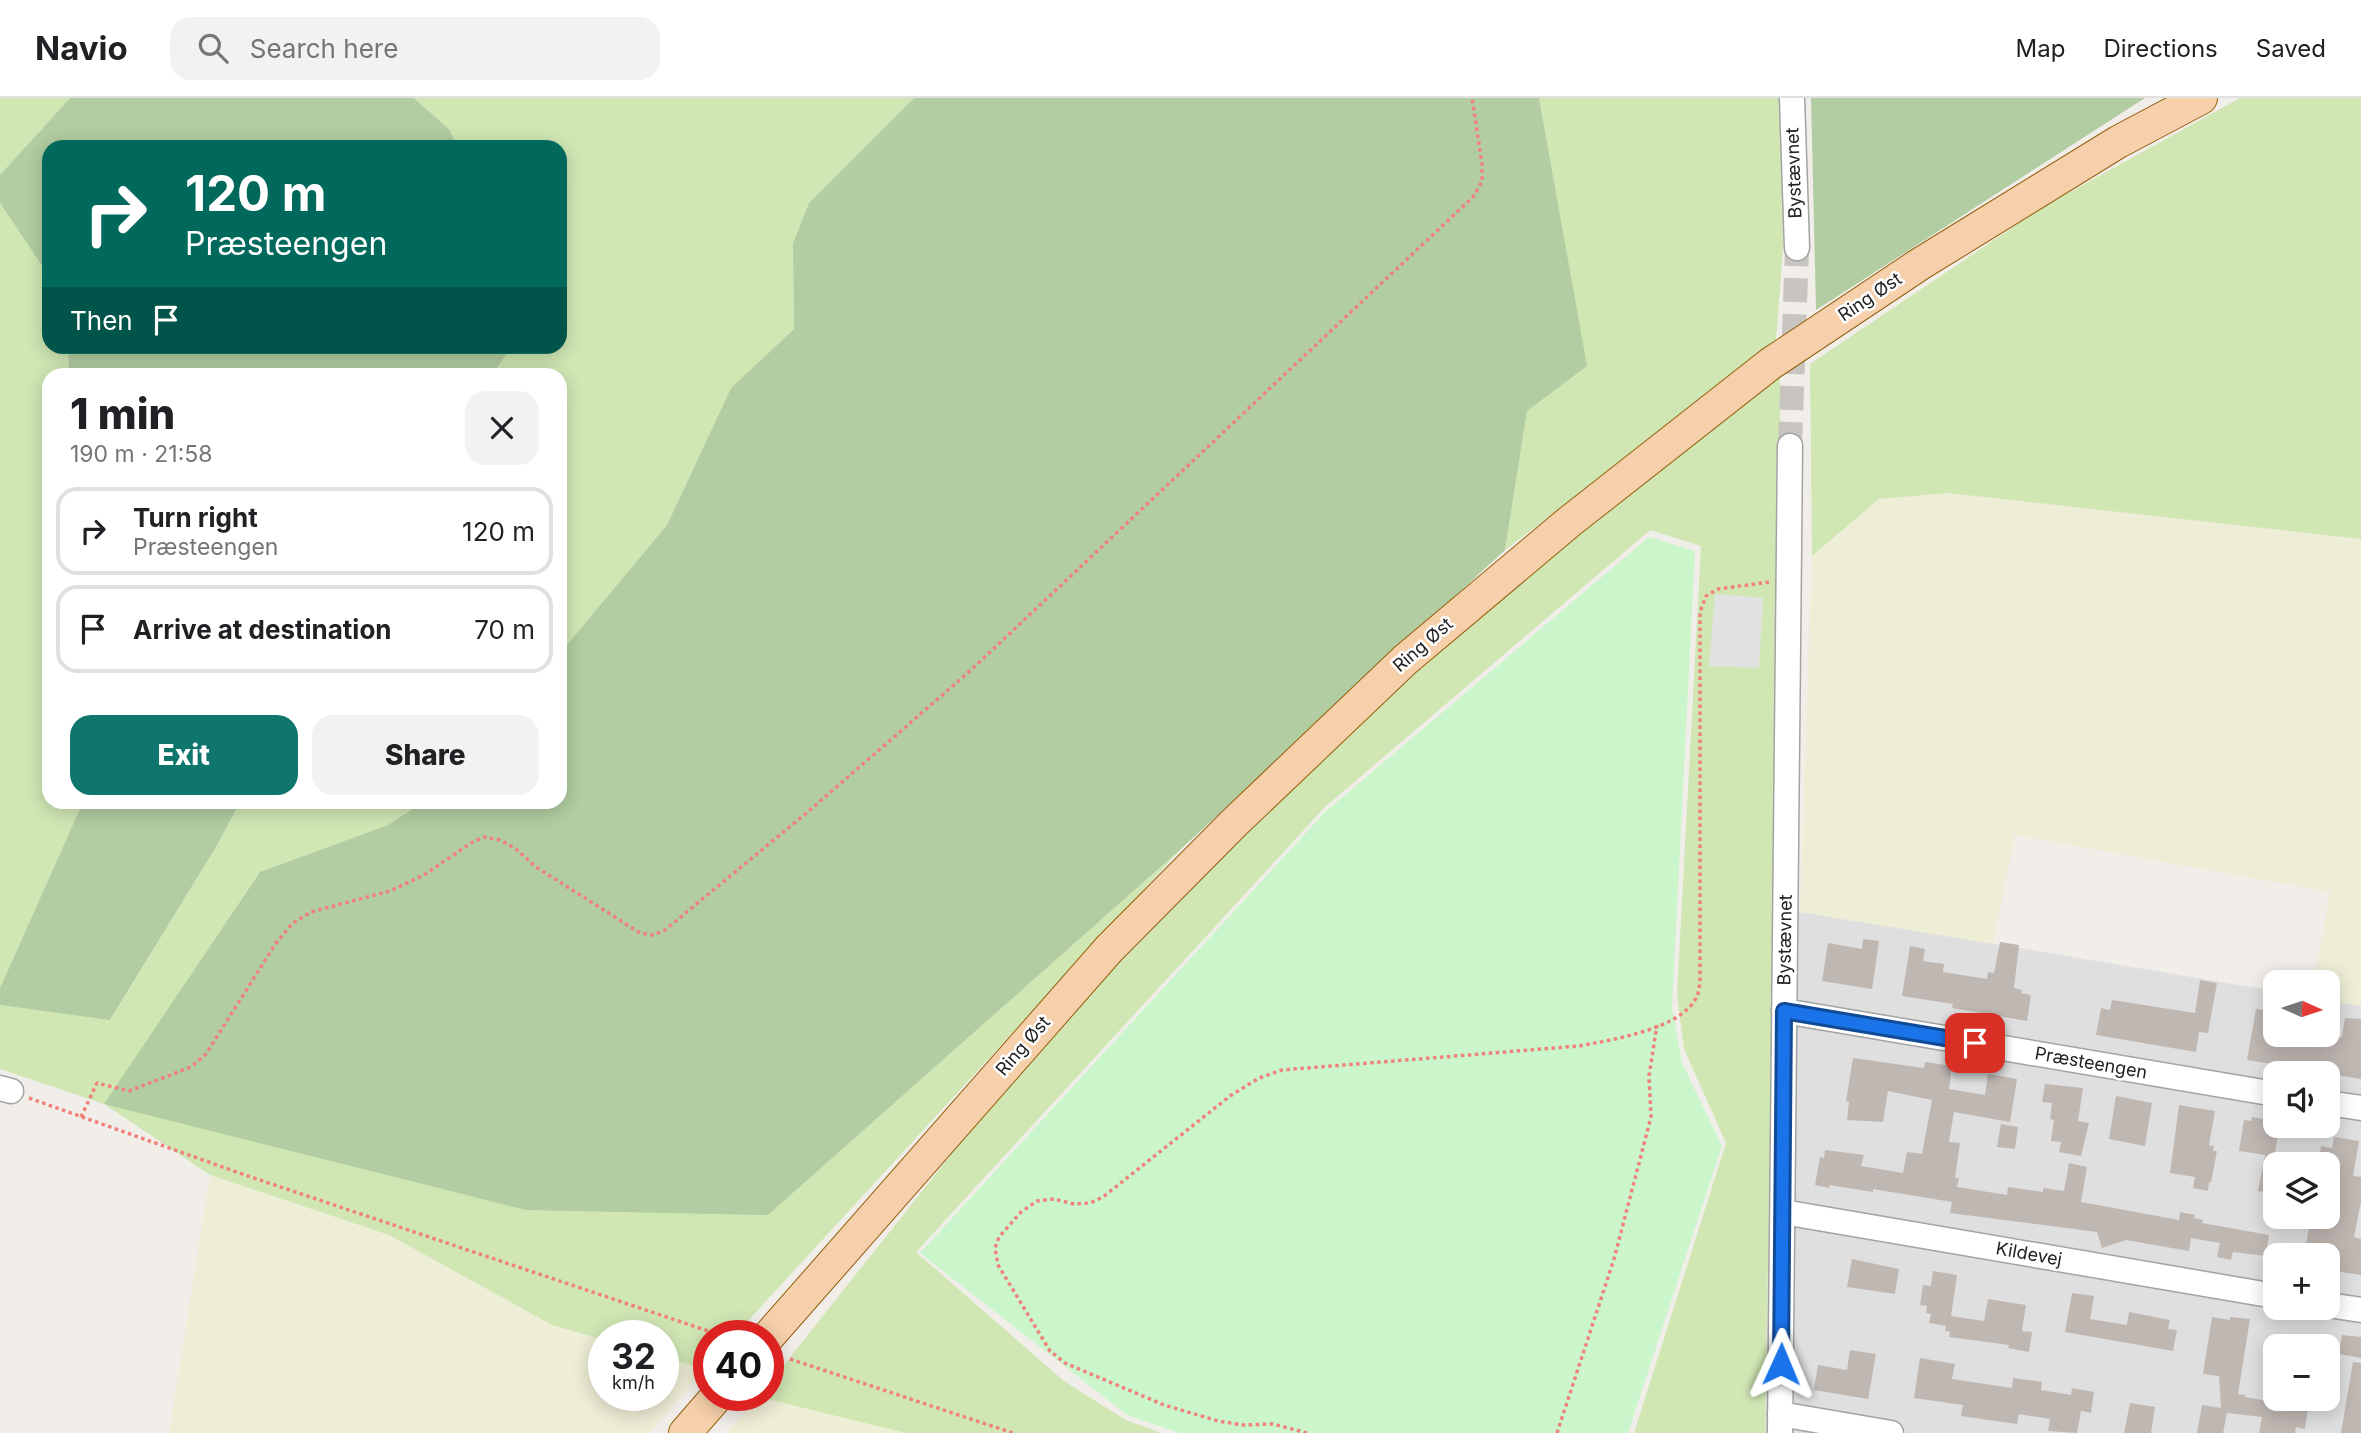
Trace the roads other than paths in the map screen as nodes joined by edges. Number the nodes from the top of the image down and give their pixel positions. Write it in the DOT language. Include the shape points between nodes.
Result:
graph roads {
  1 [pos="1792,98"];
  2 [pos="2201,98"];
  3 [pos="1797,248"];
  4 [pos="1790,446"];
  5 [pos="1784,1011"];
  6 [pos="2263,1092"];
  7 [pos="2340,1105"];
  8 [pos="2361,1108"];
  9 [pos="1783,1212"];
  10 [pos="2263,1294"];
  11 [pos="2340,1306"];
  12 [pos="2361,1310"];
  13 [pos="783,1320"];
  14 [pos="704,1411"];
  15 [pos="1780,1424"];
  16 [pos="685,1433"];
  17 [pos="1891,1433"];
  1 -- 3 [label="street, Bystævnet"];
  2 -- 13 [label="main road, Ring Øst" via="2118,142 1770,364 1569,522 1405,660 1109,949"];
  4 -- 5 [label="street, Bystævnet"];
  5 -- 6 [label="street, Præsteengen"];
  5 -- 9 [label="street, Bystævnet"];
  7 -- 8 [label="street"];
  9 -- 10 [label="street, Kildevej"];
  9 -- 15 [label="street, Bystævnet"];
  11 -- 12 [label="street"];
  14 -- 16 [label="main road"];
  15 -- 17 [label="street"];
}
